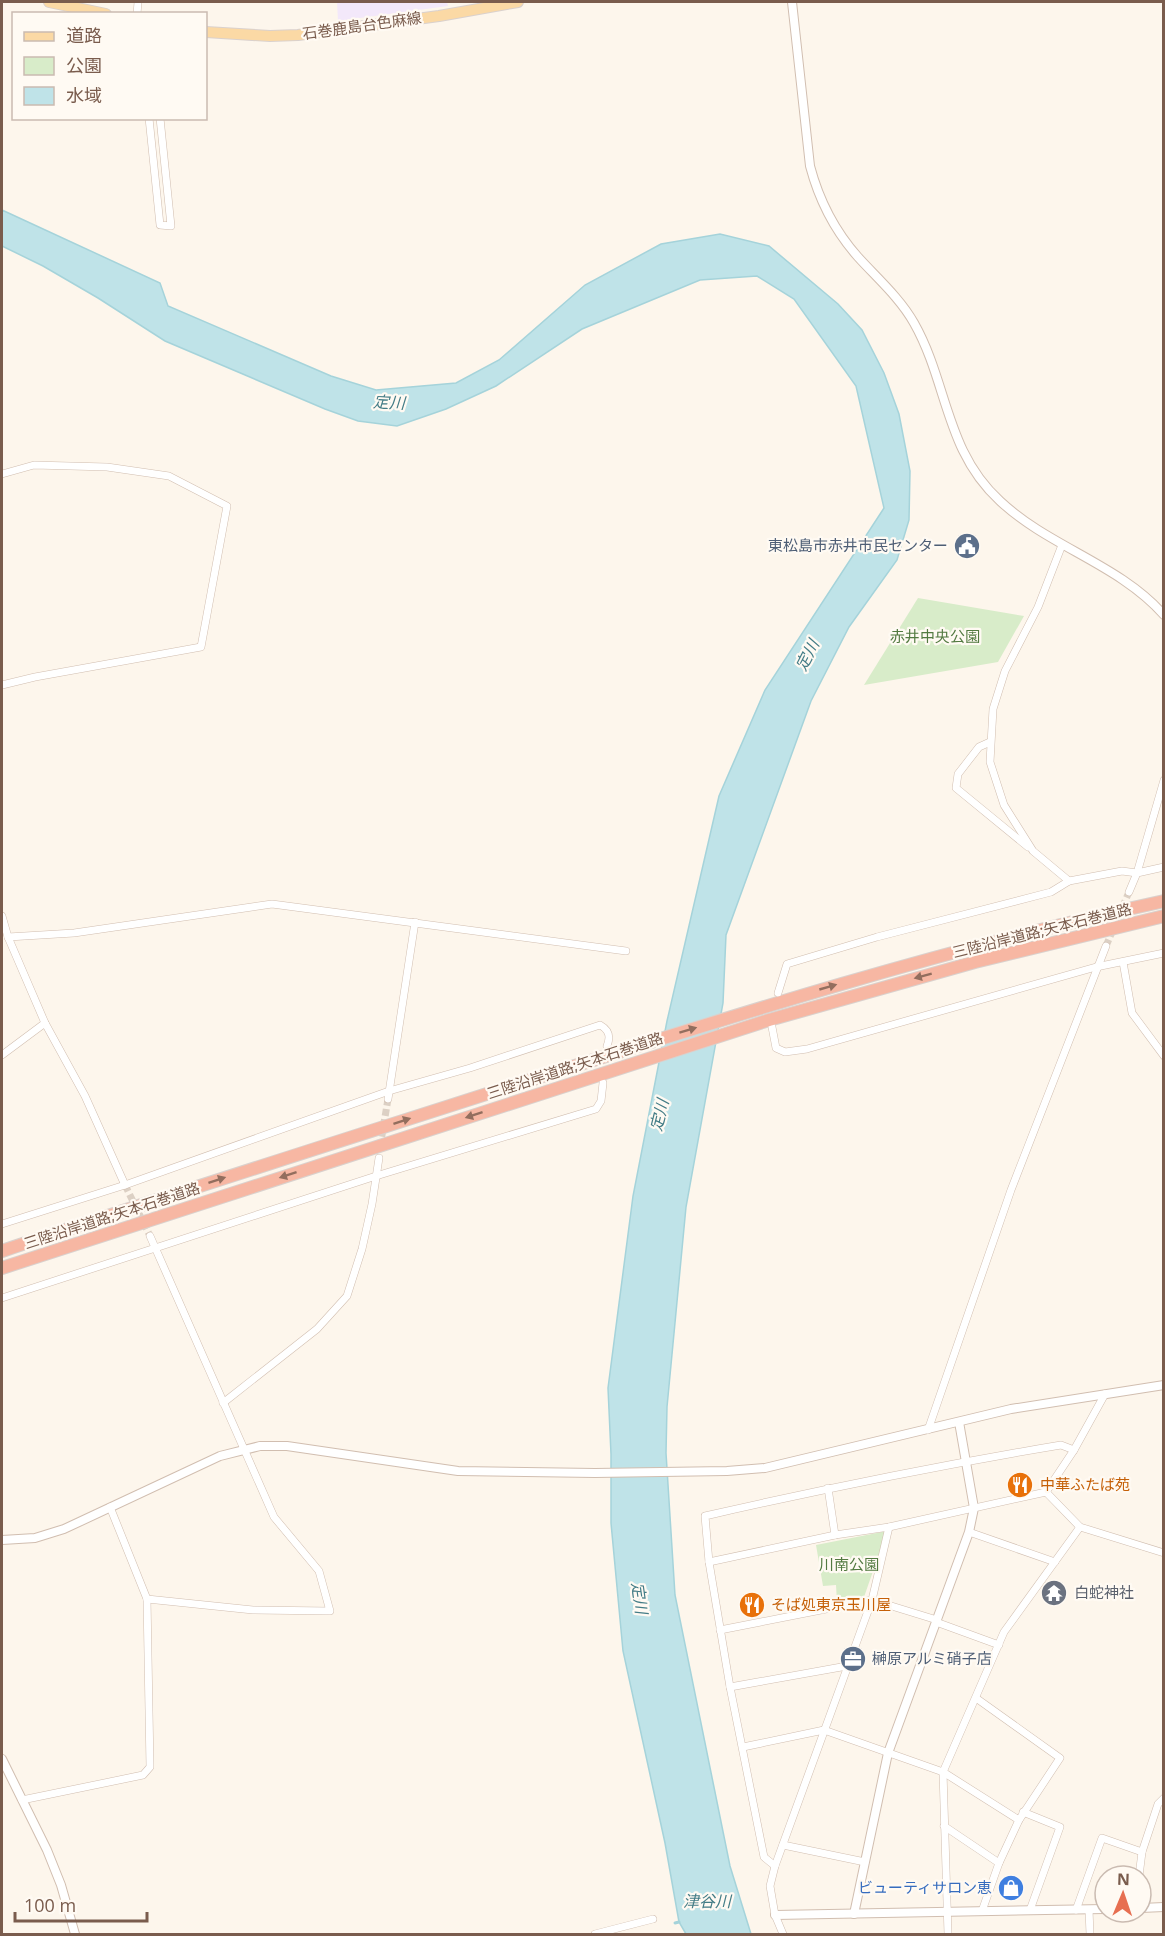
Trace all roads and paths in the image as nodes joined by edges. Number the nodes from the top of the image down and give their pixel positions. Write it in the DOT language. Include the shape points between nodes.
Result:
graph roads {
  1 [pos="49,2"];
  2 [pos="518,2"];
  3 [pos="792,2"];
  4 [pos="96,12"];
  5 [pos="207,32"];
  6 [pos="149,120"];
  7 [pos="160,120"];
  8 [pos="2,474"];
  9 [pos="1062,545"];
  10 [pos="1164,615"];
  11 [pos="2,685"];
  12 [pos="990,742"];
  13 [pos="1164,780"];
  14 [pos="1033,851"];
  15 [pos="1164,867"];
  16 [pos="1137,873"];
  17 [pos="1069,881"];
  18 [pos="1129,892"];
  19 [pos="1164,901"];
  20 [pos="2,916"];
  21 [pos="1164,916"];
  22 [pos="416,922"];
  23 [pos="8,937"];
  24 [pos="1106,946"];
  25 [pos="626,951"];
  26 [pos="1164,953"];
  27 [pos="1123,962"];
  28 [pos="1096,967"];
  29 [pos="775,998"];
  30 [pos="45,1023"];
  31 [pos="770,1024"];
  32 [pos="609,1050"];
  33 [pos="2,1055"];
  34 [pos="1164,1056"];
  35 [pos="603,1083"];
  36 [pos="388,1095"];
  37 [pos="379,1158"];
  38 [pos="376,1176"];
  39 [pos="125,1185"];
  40 [pos="2,1224"];
  41 [pos="150,1236"];
  42 [pos="155,1249"];
  43 [pos="2,1251"];
  44 [pos="2,1268"];
  45 [pos="2,1298"];
  46 [pos="1164,1385"];
  47 [pos="1105,1394"];
  48 [pos="223,1403"];
  49 [pos="959,1422"];
  50 [pos="928,1430"];
  51 [pos="243,1449"];
  52 [pos="1074,1449"];
  53 [pos="966,1461"];
  54 [pos="828,1488"];
  55 [pos="1046,1492"];
  56 [pos="110,1507"];
  57 [pos="974,1508"];
  58 [pos="890,1527"];
  59 [pos="1080,1527"];
  60 [pos="969,1532"];
  61 [pos="835,1535"];
  62 [pos="2,1540"];
  63 [pos="1164,1553"];
  64 [pos="709,1562"];
  65 [pos="1055,1562"];
  66 [pos="147,1599"];
  67 [pos="872,1599"];
  68 [pos="936,1621"];
  69 [pos="720,1630"];
  70 [pos="999,1645"];
  71 [pos="847,1666"];
  72 [pos="730,1687"];
  73 [pos="976,1698"];
  74 [pos="824,1730"];
  75 [pos="743,1747"];
  76 [pos="888,1753"];
  77 [pos="2,1759"];
  78 [pos="943,1772"];
  79 [pos="1164,1798"];
  80 [pos="22,1800"];
  81 [pos="1023,1812"];
  82 [pos="1018,1820"];
  83 [pos="944,1826"];
  84 [pos="783,1845"];
  85 [pos="1142,1852"];
  86 [pos="865,1862"];
  87 [pos="999,1863"];
  88 [pos="1140,1864"];
  89 [pos="776,1866"];
  90 [pos="1030,1910"];
  91 [pos="1076,1910"];
  92 [pos="1089,1910"];
  93 [pos="1093,1910"];
  94 [pos="946,1911"];
  95 [pos="982,1911"];
  96 [pos="854,1914"];
  97 [pos="776,1915"];
  98 [pos="653,1919"];
  99 [pos="75,1935"];
  100 [pos="595,1935"];
  101 [pos="783,1935"];
  102 [pos="948,1935"];
  103 [pos="1090,1935"];
  1 -- 4 [label="main road"];
  2 -- 5 [label="main road, 石巻鹿島台色麻線" via="298,34"];
  3 -- 9 [label="street" via="810,166 822,204 857,256 912,320 927,350 960,449 983,485"];
  6 -- 7 [label="street" via="160,225 171,226"];
  8 -- 11 [label="street" via="34,465 107,467 169,476 227,506 201,647"];
  9 -- 10 [label="street" via="1126,582"];
  9 -- 12 [label="street" via="1038,607 1005,671 993,709"];
  12 -- 14 [label="street" via="990,762 1004,805"];
  12 -- 14 [label="street" via="979,747 958,774 956,788"];
  13 -- 16 [label="street"];
  14 -- 17 [label="street"];
  15 -- 16 [label="street"];
  16 -- 17 [label="street" via="1122,871"];
  16 -- 18 [label="street"];
  17 -- 29 [label="street" via="1051,892 787,964"];
  29 -- 19 [label="highway, 三陸沿岸道路;矢本石巻道路, one-way"];
  20 -- 23 [label="street"];
  21 -- 31 [label="highway, 三陸沿岸道路;矢本石巻道路, one-way" via="975,962"];
  22 -- 23 [label="street" via="272,904 74,933"];
  22 -- 25 [label="street"];
  22 -- 36 [label="street"];
  23 -- 30 [label="street"];
  24 -- 28 [label="street"];
  26 -- 27 [label="street"];
  27 -- 28 [label="street"];
  27 -- 34 [label="street" via="1132,1013"];
  28 -- 31 [label="street" via="807,1049 785,1052 776,1048"];
  28 -- 50 [label="street" via="1011,1191"];
  32 -- 29 [label="highway, 三陸沿岸道路;矢本石巻道路, one-way"];
  30 -- 33 [label="street"];
  30 -- 39 [label="street" via="85,1096"];
  31 -- 44 [label="highway, 三陸沿岸道路;矢本石巻道路, one-way" via="609,1071"];
  32 -- 36 [label="street" via="608,1032 600,1025"];
  43 -- 32 [label="highway, 三陸沿岸道路;矢本石巻道路, one-way"];
  35 -- 38 [label="street" via="596,1109"];
  36 -- 39 [label="street"];
  37 -- 38 [label="street"];
  38 -- 42 [label="street"];
  38 -- 48 [label="street" via="362,1249 346,1296 317,1329"];
  39 -- 40 [label="street"];
  41 -- 42 [label="street"];
  42 -- 45 [label="street"];
  42 -- 48 [label="street"];
  46 -- 47 [label="street"];
  47 -- 49 [label="street"];
  47 -- 52 [label="street"];
  48 -- 51 [label="street"];
  49 -- 50 [label="street"];
  49 -- 53 [label="street"];
  50 -- 51 [label="street" via="765,1468 727,1471 458,1471 286,1446"];
  51 -- 56 [label="street"];
  51 -- 66 [label="street" via="274,1517 318,1571 330,1611 253,1610"];
  52 -- 53 [label="street" via="1061,1445"];
  52 -- 55 [label="street"];
  53 -- 54 [label="street"];
  53 -- 57 [label="street"];
  54 -- 61 [label="street"];
  54 -- 64 [label="street" via="705,1516"];
  55 -- 57 [label="street"];
  55 -- 59 [label="street"];
  56 -- 62 [label="street" via="49,1535"];
  56 -- 66 [label="street"];
  57 -- 58 [label="street"];
  57 -- 60 [label="street"];
  58 -- 61 [label="street"];
  58 -- 67 [label="street"];
  59 -- 63 [label="street"];
  59 -- 65 [label="street"];
  60 -- 65 [label="street"];
  60 -- 68 [label="street"];
  61 -- 64 [label="street"];
  64 -- 69 [label="street"];
  65 -- 70 [label="street" via="1004,1632"];
  66 -- 80 [label="street" via="147,1772"];
  67 -- 68 [label="street"];
  67 -- 69 [label="street"];
  67 -- 71 [label="street"];
  68 -- 70 [label="street"];
  68 -- 76 [label="street"];
  69 -- 72 [label="street"];
  70 -- 73 [label="street"];
  71 -- 72 [label="street"];
  71 -- 74 [label="street"];
  72 -- 75 [label="street"];
  73 -- 78 [label="street"];
  73 -- 81 [label="street" via="1060,1758"];
  74 -- 75 [label="street"];
  74 -- 76 [label="street"];
  74 -- 84 [label="street"];
  75 -- 89 [label="street" via="764,1857"];
  76 -- 78 [label="street"];
  76 -- 86 [label="street"];
  77 -- 80 [label="street"];
  78 -- 82 [label="street"];
  78 -- 83 [label="street"];
  79 -- 85 [label="street" via="1158,1804"];
  80 -- 99 [label="street" via="48,1850"];
  81 -- 82 [label="street"];
  81 -- 90 [label="street" via="1060,1827"];
  82 -- 87 [label="street"];
  83 -- 87 [label="street"];
  83 -- 94 [label="street"];
  84 -- 86 [label="street"];
  84 -- 89 [label="street"];
  85 -- 88 [label="street"];
  85 -- 91 [label="street" via="1102,1838"];
  86 -- 96 [label="street"];
  87 -- 95 [label="street"];
  89 -- 97 [label="street" via="770,1886"];
  90 -- 91 [label="street"];
  90 -- 95 [label="street"];
  91 -- 92 [label="street"];
  92 -- 93 [label="street"];
  92 -- 103 [label="street"];
  94 -- 95 [label="street"];
  94 -- 96 [label="street"];
  94 -- 102 [label="street"];
  96 -- 97 [label="street"];
  97 -- 101 [label="street"];
  98 -- 100 [label="street"];
}
